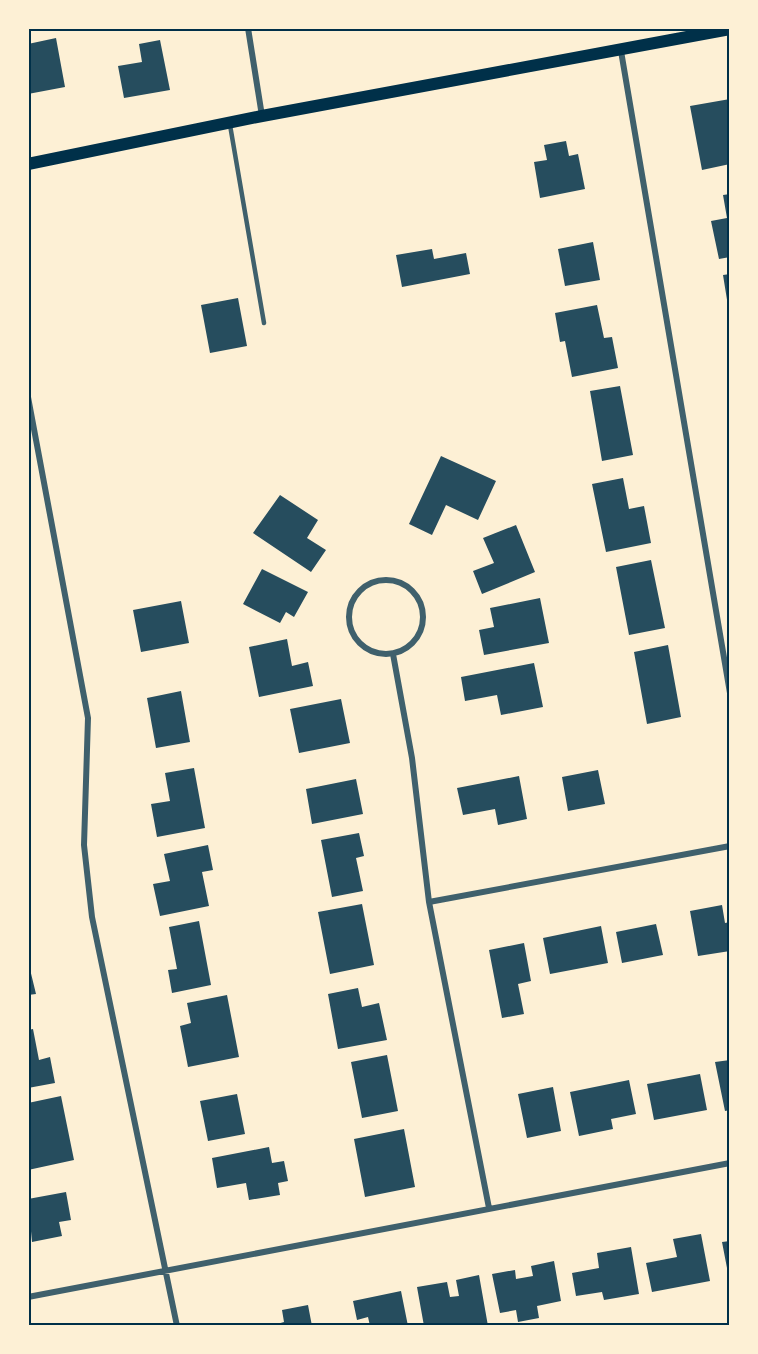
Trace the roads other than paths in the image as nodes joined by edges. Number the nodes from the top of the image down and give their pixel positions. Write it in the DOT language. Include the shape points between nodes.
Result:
graph roads {
  1 [pos="248,28"];
  2 [pos="727,29"];
  3 [pos="621,51"];
  4 [pos="262,116"];
  5 [pos="229,122"];
  6 [pos="28,164"];
  7 [pos="264,323"];
  8 [pos="28,397"];
  9 [pos="393,654"];
  10 [pos="729,693"];
  11 [pos="729,846"];
  12 [pos="429,902"];
  13 [pos="729,1163"];
  14 [pos="489,1208"];
  15 [pos="167,1271"];
  16 [pos="28,1297"];
  17 [pos="177,1326"];
  1 -- 4 [label="street"];
  2 -- 3 [label="main road"];
  3 -- 4 [label="main road"];
  3 -- 10 [label="street"];
  4 -- 5 [label="main road"];
  5 -- 6 [label="main road"];
  5 -- 7 [label="lane"];
  8 -- 15 [label="street" via="88,718 84,845 92,917"];
  9 -- 9 [label="street" via="414,643 421,632 423,609 418,597 400,582 375,581 356,596 350,607 351,632 368,650"];
  9 -- 12 [label="street" via="412,758"];
  11 -- 12 [label="street"];
  12 -- 14 [label="street"];
  13 -- 14 [label="street"];
  14 -- 15 [label="street"];
  15 -- 16 [label="street"];
  15 -- 17 [label="street"];
}
